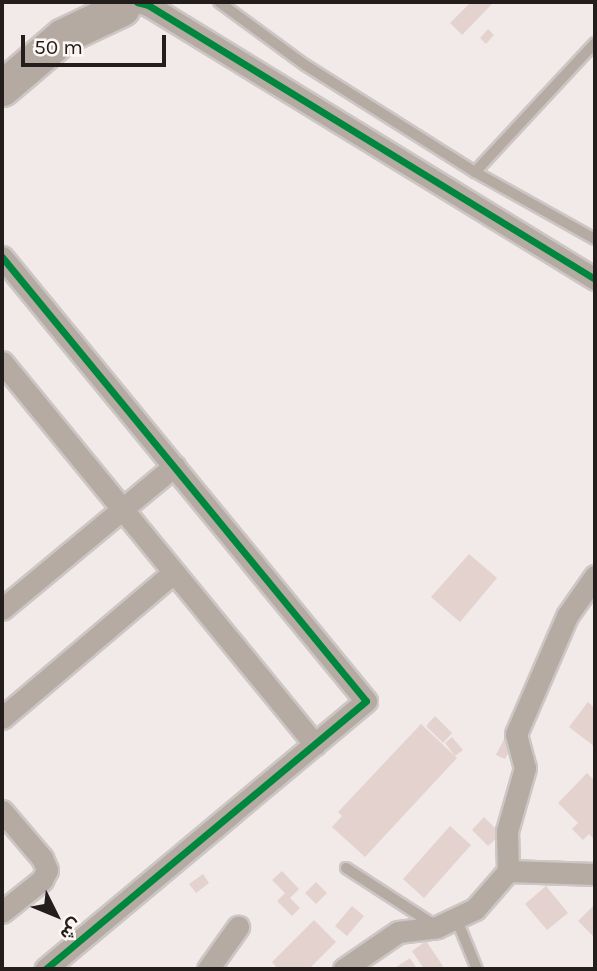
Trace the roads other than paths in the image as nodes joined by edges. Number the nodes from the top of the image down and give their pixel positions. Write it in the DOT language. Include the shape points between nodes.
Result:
graph roads {
  1 [pos="70,2"];
  2 [pos="219,2"];
  3 [pos="121,3"];
  4 [pos="595,43"];
  5 [pos="2,60"];
  6 [pos="2,88"];
  7 [pos="475,172"];
  8 [pos="595,239"];
  9 [pos="2,257"];
  10 [pos="595,279"];
  11 [pos="2,362"];
  12 [pos="174,466"];
  13 [pos="123,509"];
  14 [pos="173,573"];
  15 [pos="595,576"];
  16 [pos="2,609"];
  17 [pos="2,718"];
  18 [pos="315,744"];
  19 [pos="2,811"];
  20 [pos="346,868"];
  21 [pos="508,871"];
  22 [pos="595,874"];
  23 [pos="2,912"];
  24 [pos="447,923"];
  25 [pos="238,927"];
  26 [pos="45,969"];
  27 [pos="208,969"];
  28 [pos="344,969"];
  29 [pos="477,969"];
  1 -- 5 [label="highway"];
  2 -- 7 [label="lane" via="304,65"];
  3 -- 6 [label="highway" via="63,36"];
  3 -- 10 [label="street" via="148,5"];
  4 -- 7 [label="lane"];
  7 -- 8 [label="lane"];
  9 -- 12 [label="street"];
  11 -- 13 [label="street"];
  12 -- 13 [label="street"];
  12 -- 18 [label="street" via="366,701"];
  13 -- 14 [label="street"];
  13 -- 16 [label="street"];
  14 -- 17 [label="street"];
  14 -- 18 [label="street"];
  15 -- 21 [label="street" via="567,616 516,734 525,768 507,831"];
  18 -- 26 [label="street"];
  19 -- 23 [label="street" via="47,870 42,880"];
  20 -- 24 [label="lane"];
  21 -- 22 [label="street"];
  21 -- 24 [label="street" via="475,909"];
  24 -- 28 [label="street" via="398,932"];
  24 -- 29 [label="lane"];
  25 -- 27 [label="street"];
}
